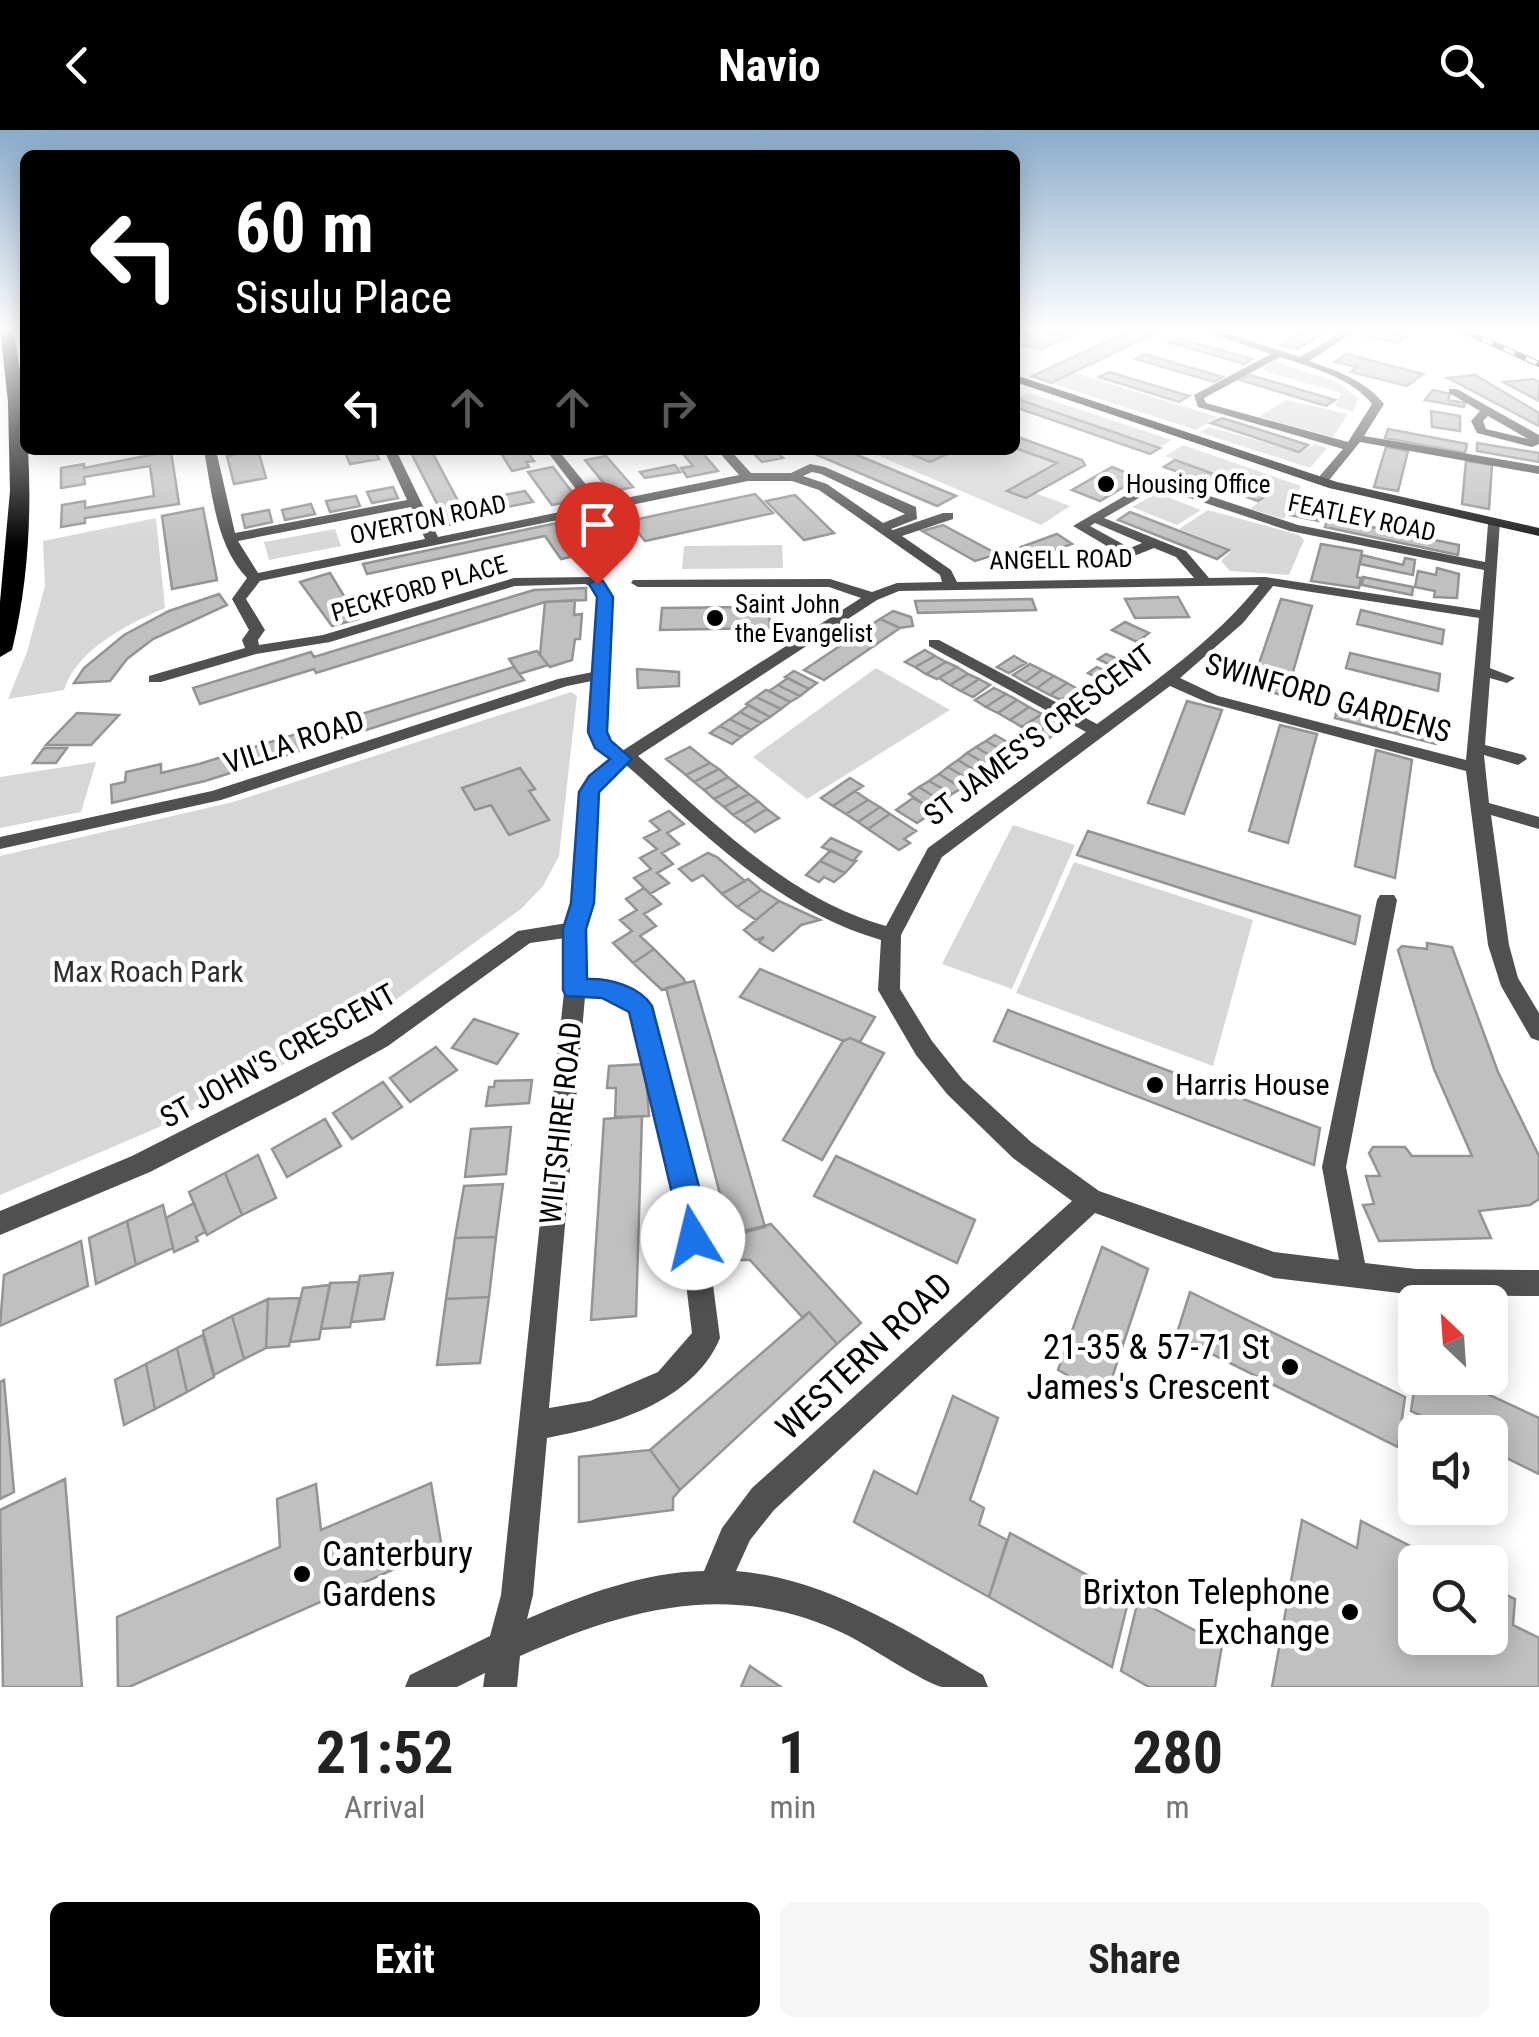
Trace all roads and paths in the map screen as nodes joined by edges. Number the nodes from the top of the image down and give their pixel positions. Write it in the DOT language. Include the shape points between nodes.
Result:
graph roads {
  1 [pos="19,402"];
  2 [pos="1086,402"];
  3 [pos="1200,402"];
  4 [pos="1378,402"];
  5 [pos="1472,402"];
  6 [pos="1486,410"];
  7 [pos="1355,442"];
  8 [pos="1539,442"];
  9 [pos="211,455"];
  10 [pos="393,455"];
  11 [pos="557,455"];
  12 [pos="728,455"];
  13 [pos="1539,470"];
  14 [pos="748,477"];
  15 [pos="793,477"];
  16 [pos="1322,481"];
  17 [pos="417,502"];
  18 [pos="598,507"];
  19 [pos="948,516"];
  20 [pos="8,521"];
  21 [pos="1495,524"];
  22 [pos="887,532"];
  23 [pos="1539,532"];
  24 [pos="231,538"];
  25 [pos="432,541"];
  26 [pos="8,565"];
  27 [pos="1490,568"];
  28 [pos="255,578"];
  29 [pos="1204,580"];
  30 [pos="1265,581"];
  31 [pos="950,583"];
  32 [pos="638,584"];
  33 [pos="872,597"];
  34 [pos="1487,615"];
  35 [pos="934,643"];
  36 [pos="0,650"];
  37 [pos="254,650"];
  38 [pos="1482,672"];
  39 [pos="600,675"];
  40 [pos="1507,678"];
  41 [pos="1170,679"];
  42 [pos="155,680"];
  43 [pos="1097,731"];
  44 [pos="625,757"];
  45 [pos="1475,758"];
  46 [pos="1518,758"];
  47 [pos="1482,807"];
  48 [pos="1539,823"];
  49 [pos="0,843"];
  50 [pos="1387,900"];
  51 [pos="575,929"];
  52 [pos="891,934"];
  53 [pos="575,990"];
  54 [pos="1539,1032"];
  55 [pos="1091,1200"];
  56 [pos="0,1223"];
  57 [pos="1356,1278"];
  58 [pos="1539,1284"];
  59 [pos="532,1426"];
  60 [pos="717,1586"];
  61 [pos="504,1646"];
  62 [pos="422,1687"];
  63 [pos="500,1687"];
  64 [pos="971,1687"];
  1 -- 20 [label="highway" via="10,426"];
  2 -- 16 [label="street"];
  3 -- 7 [label="street"];
  4 -- 7 [label="street"];
  5 -- 6 [label="street"];
  6 -- 8 [label="street"];
  6 -- 8 [label="street" via="1476,422 1481,431"];
  7 -- 13 [label="street"];
  7 -- 16 [label="street"];
  9 -- 24 [label="street"];
  10 -- 17 [label="street"];
  11 -- 18 [label="street"];
  12 -- 14 [label="street"];
  14 -- 15 [label="street, OVERTON ROAD"];
  14 -- 18 [label="street, OVERTON ROAD"];
  15 -- 22 [label="street, OVERTON ROAD" via="824,487"];
  15 -- 22 [label="street" via="810,468 825,471 911,510 912,516"];
  16 -- 21 [label="street"];
  17 -- 24 [label="street"];
  17 -- 25 [label="street"];
  18 -- 25 [label="street, OVERTON ROAD"];
  19 -- 22 [label="street"];
  20 -- 26 [label="highway"];
  21 -- 23 [label="street"];
  21 -- 27 [label="street"];
  22 -- 31 [label="street, OVERTON ROAD" via="946,573"];
  24 -- 28 [label="street" via="244,570"];
  25 -- 28 [label="street, OVERTON ROAD"];
  26 -- 36 [label="highway" via="13,610"];
  27 -- 29 [label="street, FEATLEY ROAD" via="1296,528 1173,488 1149,486 1094,518 1180,554"];
  27 -- 34 [label="street"];
  28 -- 37 [label="street" via="239,599 257,630 250,640"];
  29 -- 30 [label="street, ANGELL ROAD"];
  29 -- 31 [label="street, ANGELL ROAD"];
  30 -- 34 [label="street, ANGELL ROAD"];
  30 -- 41 [label="street, ST JAMES'S CRESCENT" via="1238,620"];
  31 -- 33 [label="street, ANGELL ROAD" via="898,587"];
  32 -- 33 [label="street, ANGELL ROAD" via="830,583"];
  33 -- 44 [label="street, WILTSHIRE ROAD"];
  34 -- 38 [label="street"];
  35 -- 43 [label="street"];
  37 -- 39 [label="street, PECKFORD PLACE" via="325,639 514,582 573,578 597,584 605,597"];
  37 -- 42 [label="street, PECKFORD PLACE"];
  38 -- 40 [label="street"];
  38 -- 45 [label="street"];
  39 -- 44 [label="street" via="598,737"];
  39 -- 49 [label="street, VILLA ROAD" via="215,796"];
  41 -- 43 [label="street, ST JAMES'S CRESCENT"];
  41 -- 45 [label="street, SWINFORD GARDENS" via="1212,700"];
  43 -- 52 [label="street, ST JAMES'S CRESCENT" via="936,853"];
  44 -- 51 [label="street, WILTSHIRE ROAD" via="589,792 583,903"];
  44 -- 52 [label="street" via="764,875 859,926"];
  45 -- 46 [label="street, SWINFORD GARDENS"];
  45 -- 47 [label="street"];
  47 -- 48 [label="street"];
  47 -- 54 [label="street" via="1485,868 1506,973"];
  50 -- 57 [label="street" via="1334,1168"];
  51 -- 53 [label="street, WILTSHIRE ROAD"];
  51 -- 56 [label="street, ST JOHN'S CRESCENT" via="525,936 380,1040 141,1164"];
  52 -- 55 [label="street, ST JAMES'S CRESCENT" via="889,990 924,1048 976,1109"];
  53 -- 59 [label="street, WILTSHIRE ROAD"];
  53 -- 59 [label="street" via="606,988 625,995 644,1016 690,1210 706,1338 668,1382 590,1416"];
  55 -- 57 [label="street, ST JAMES'S CRESCENT" via="1274,1265"];
  55 -- 60 [label="street, WESTERN ROAD" via="763,1499 724,1551"];
  57 -- 58 [label="street, ST JAMES'S CRESCENT"];
  59 -- 61 [label="street, WILTSHIRE ROAD" via="516,1605"];
  60 -- 61 [label="street" via="642,1596"];
  60 -- 64 [label="street" via="818,1606"];
  61 -- 62 [label="street"];
  61 -- 63 [label="street, WILTSHIRE ROAD"];
}
